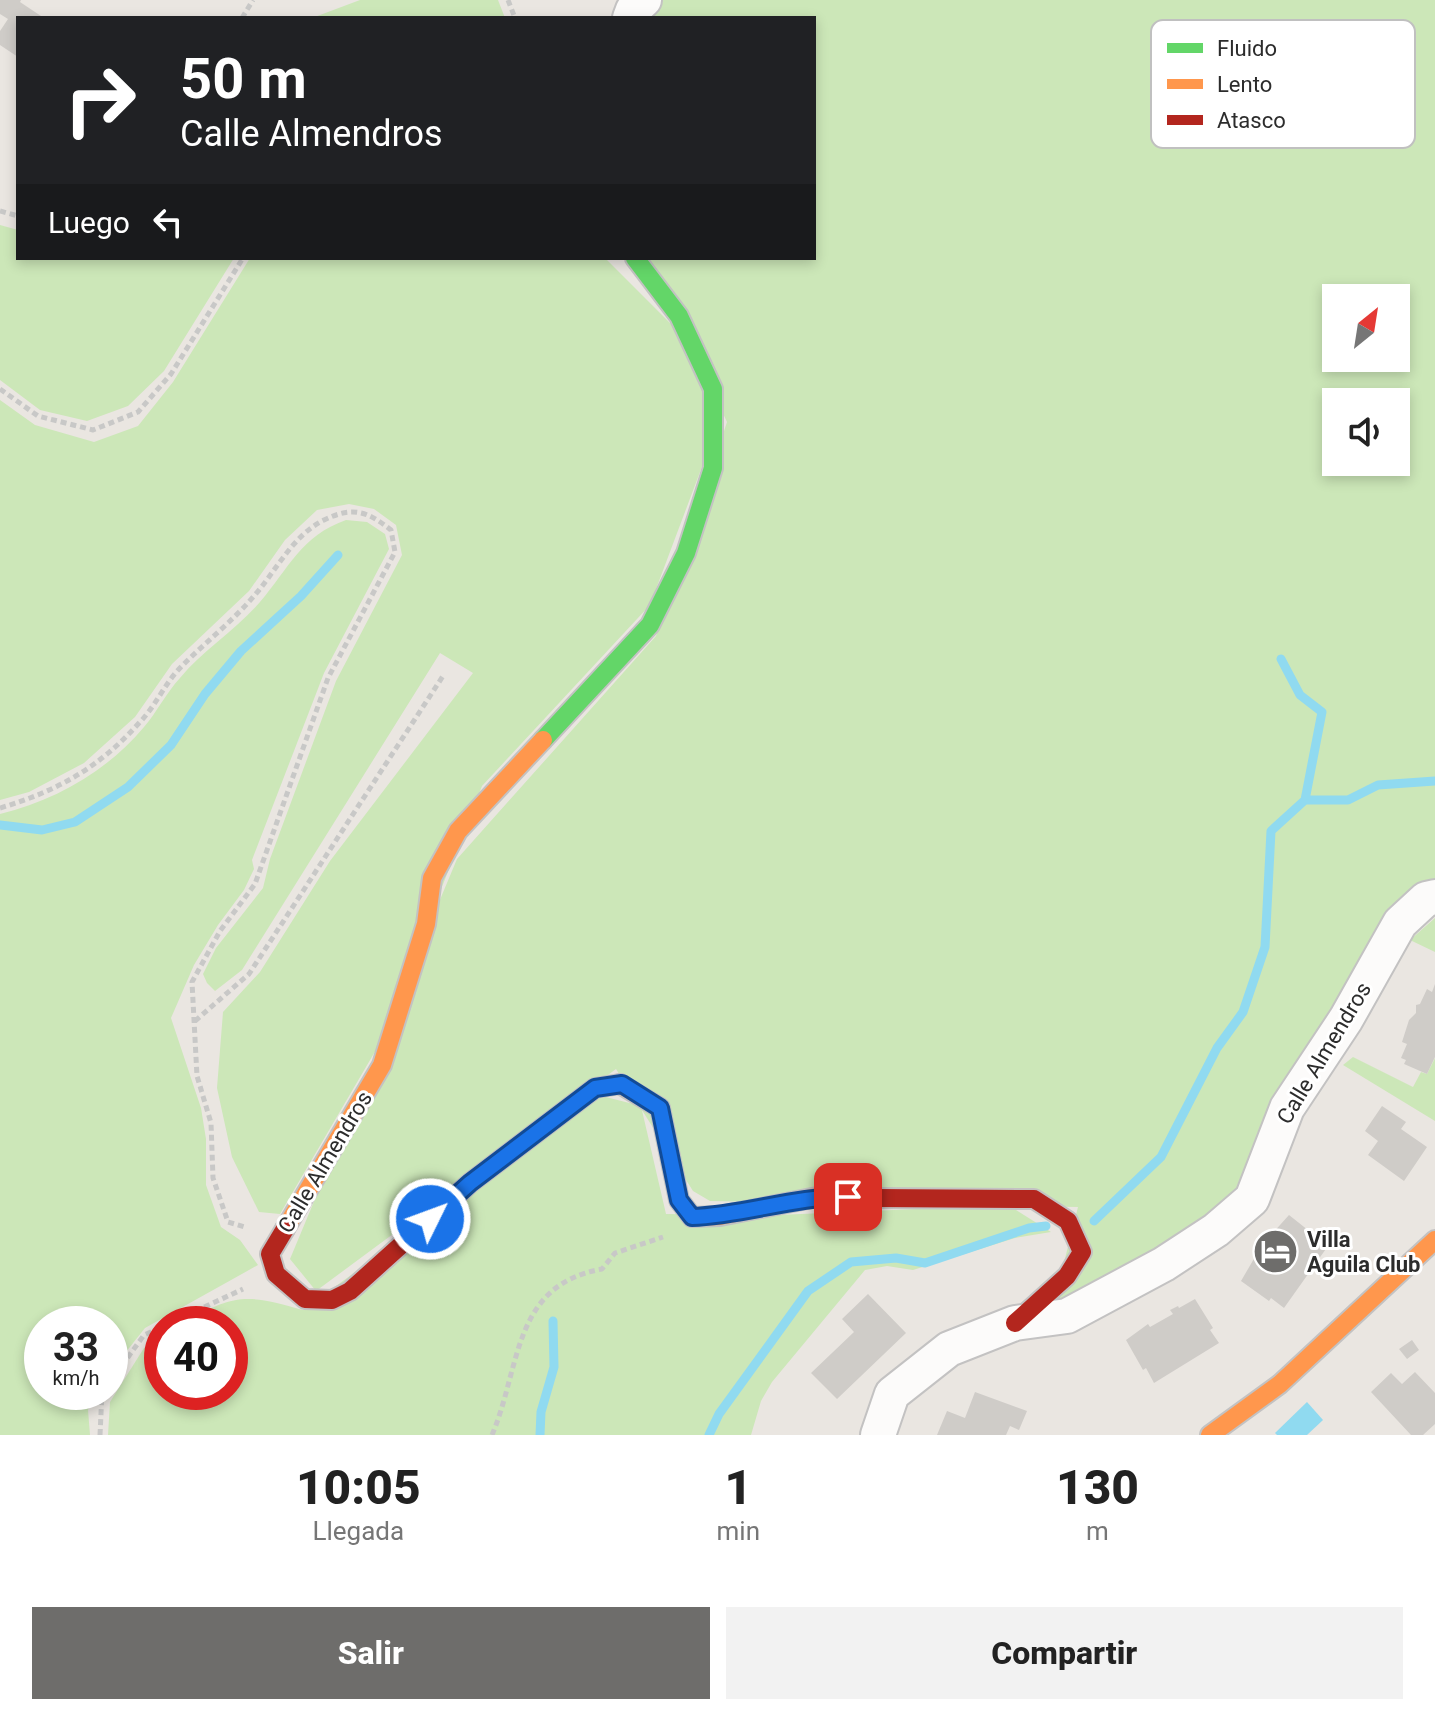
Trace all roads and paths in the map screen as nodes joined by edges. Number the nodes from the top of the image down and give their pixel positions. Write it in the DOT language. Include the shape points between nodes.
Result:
graph roads {
  1 [pos="644,0"];
  2 [pos="631,16"];
  3 [pos="242,260"];
  4 [pos="637,260"];
  5 [pos="0,389"];
  6 [pos="443,676"];
  7 [pos="0,808"];
  8 [pos="1435,897"];
  9 [pos="194,1022"];
  10 [pos="685,1208"];
  11 [pos="279,1239"];
  12 [pos="1435,1240"];
  13 [pos="276,1274"];
  14 [pos="207,1306"];
  15 [pos="1015,1323"];
  16 [pos="144,1335"];
  17 [pos="128,1357"];
  18 [pos="101,1410"];
  19 [pos="100,1435"];
  20 [pos="492,1435"];
  21 [pos="878,1435"];
  22 [pos="1210,1435"];
  1 -- 2 [label="street"];
  3 -- 5 [label="path" via="171,374 138,412 93,430 38,416"];
  4 -- 11 [label="street, Calle Almendros" via="679,316 713,389 713,468 686,553 650,625 458,831 432,878 426,924 382,1065"];
  6 -- 9 [label="path" via="249,974"];
  7 -- 9 [label="path" via="86,772 140,723 177,671 254,597 293,545 322,521 348,511 372,515 391,530 395,552 328,678 255,884 220,931 192,982"];
  8 -- 15 [label="street, Calle Almendros" via="1400,923 1287,1108 1252,1199 1164,1264 1067,1316"];
  9 -- 11 [label="path" via="197,1076 211,1123 213,1178 228,1222"];
  10 -- 13 [label="street" via="660,1108 622,1084 595,1088 470,1183 350,1291 332,1300 305,1299"];
  10 -- 15 [label="street, Calle Almendros" via="692,1217 817,1197 1034,1199 1068,1221 1082,1252 1067,1276"];
  10 -- 20 [label="path" via="662,1239 615,1253 602,1269 580,1273 539,1302 528,1321"];
  11 -- 13 [label="street, Calle Almendros" via="270,1254"];
  12 -- 22 [label="street" via="1280,1384"];
  13 -- 14 [label="path"];
  15 -- 21 [label="street, Calle Almendros" via="949,1349 892,1394"];
  16 -- 17 [label="path"];
  18 -- 19 [label="path"];
}
